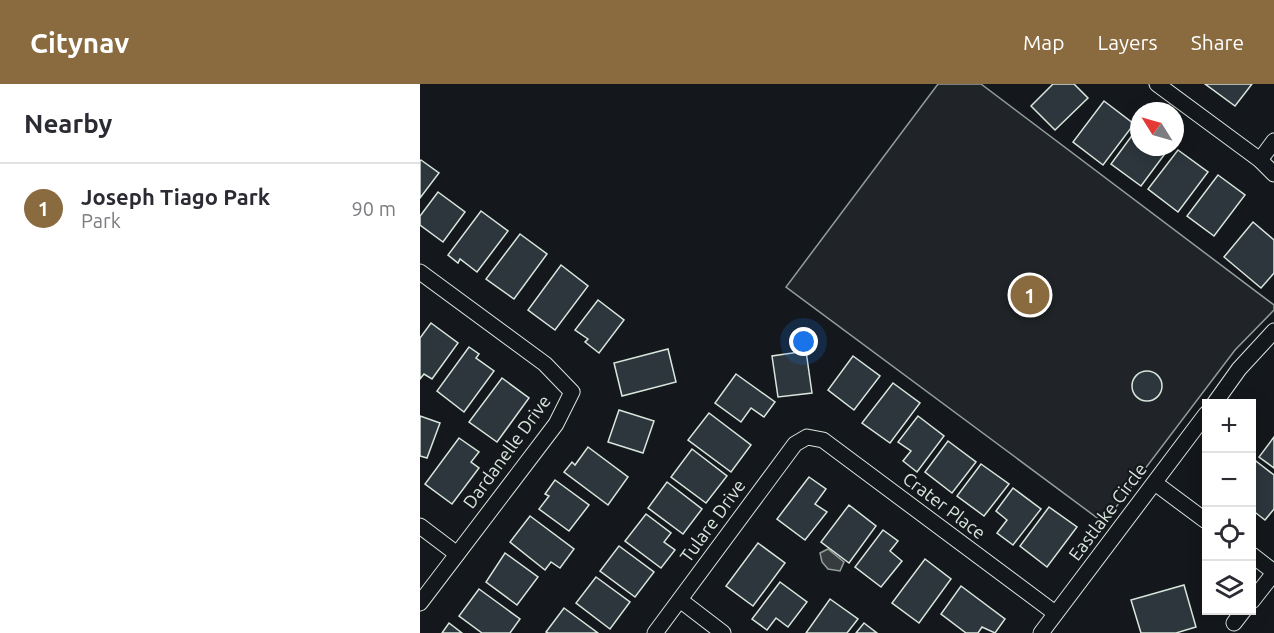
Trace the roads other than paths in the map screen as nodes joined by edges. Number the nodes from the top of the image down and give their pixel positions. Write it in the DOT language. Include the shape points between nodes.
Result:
graph roads {
  1 [pos="1157,84"];
  2 [pos="1274,141"];
  3 [pos="1260,160"];
  4 [pos="1274,174"];
  5 [pos="420,272"];
  6 [pos="1274,331"];
  7 [pos="1218,399"];
  8 [pos="1202,419"];
  9 [pos="807,437"];
  10 [pos="1155,483"];
  11 [pos="1202,518"];
  12 [pos="420,526"];
  13 [pos="457,554"];
  14 [pos="1256,559"];
  15 [pos="1274,572"];
  16 [pos="1256,595"];
  17 [pos="680,600"];
  18 [pos="420,603"];
  19 [pos="1055,613"];
  20 [pos="655,633"];
  21 [pos="723,633"];
  22 [pos="1041,633"];
  1 -- 3 [label="street"];
  2 -- 3 [label="street"];
  3 -- 4 [label="street"];
  5 -- 13 [label="street, Dardanelle Drive" via="545,364 572,392 556,424"];
  6 -- 7 [label="street"];
  8 -- 10 [label="street, Eastlake Circle"];
  9 -- 17 [label="street, Tulare Drive" via="795,444"];
  9 -- 19 [label="street, Crater Place" via="823,440"];
  10 -- 11 [label="street"];
  10 -- 19 [label="street, Eastlake Circle"];
  12 -- 13 [label="street"];
  13 -- 18 [label="street, Dardanelle Drive"];
  14 -- 15 [label="street"];
  15 -- 16 [label="street"];
  17 -- 20 [label="street, Tulare Drive"];
  17 -- 21 [label="street"];
  19 -- 22 [label="street, Eastlake Circle"];
}
